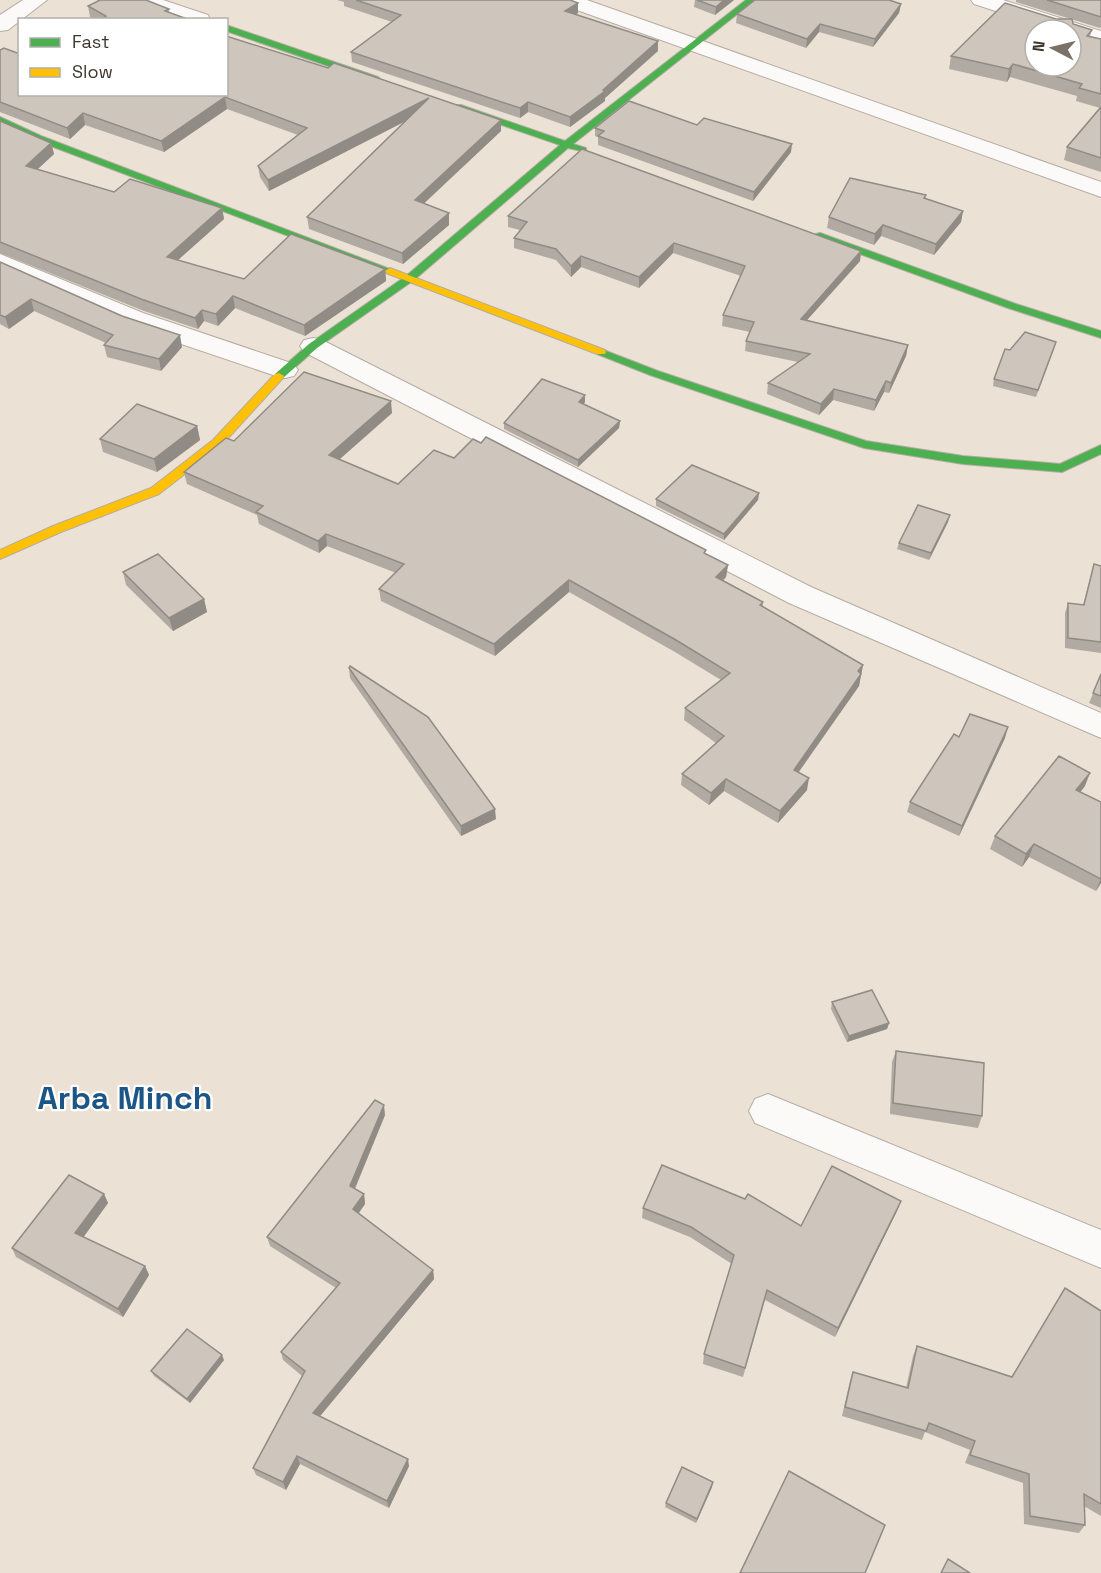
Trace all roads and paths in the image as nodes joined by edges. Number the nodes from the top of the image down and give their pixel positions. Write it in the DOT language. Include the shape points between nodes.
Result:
graph roads {
  1 [pos="37,0"];
  2 [pos="143,0"];
  3 [pos="567,0"];
  4 [pos="751,0"];
  5 [pos="981,0"];
  6 [pos="194,18"];
  7 [pos="0,25"];
  8 [pos="228,29"];
  9 [pos="1101,38"];
  10 [pos="694,44"];
  11 [pos="386,83"];
  12 [pos="442,102"];
  13 [pos="0,120"];
  14 [pos="567,144"];
  15 [pos="600,157"];
  16 [pos="1101,189"];
  17 [pos="812,233"];
  18 [pos="0,261"];
  19 [pos="410,278"];
  20 [pos="1101,335"];
  21 [pos="313,346"];
  22 [pos="285,370"];
  23 [pos="1101,448"];
  24 [pos="0,555"];
  25 [pos="1101,726"];
  26 [pos="768,1111"];
  27 [pos="1101,1249"];
  1 -- 7 [label="street"];
  2 -- 6 [label="street"];
  3 -- 10 [label="street"];
  4 -- 10 [label="street"];
  5 -- 9 [label="street"];
  8 -- 11 [label="street"];
  10 -- 14 [label="street"];
  10 -- 16 [label="street"];
  12 -- 14 [label="street"];
  13 -- 19 [label="street" via="38,138"];
  14 -- 15 [label="street"];
  14 -- 19 [label="street"];
  17 -- 20 [label="street"];
  18 -- 22 [label="street" via="134,319"];
  19 -- 21 [label="street"];
  19 -- 23 [label="street" via="654,373 864,444 963,460 1062,468"];
  21 -- 22 [label="street"];
  21 -- 25 [label="street" via="800,595"];
  22 -- 24 [label="street" via="217,443 155,491"];
  26 -- 27 [label="street"];
}
